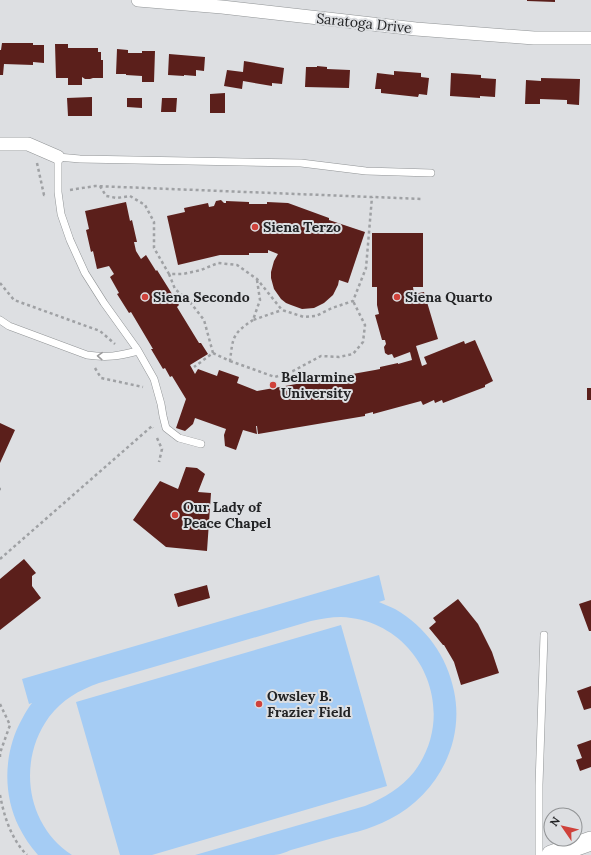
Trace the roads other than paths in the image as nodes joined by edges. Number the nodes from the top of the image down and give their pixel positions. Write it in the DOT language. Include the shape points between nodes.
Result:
graph roads {
  1 [pos="138,0"];
  2 [pos="591,38"];
  3 [pos="0,144"];
  4 [pos="58,158"];
  5 [pos="431,173"];
  6 [pos="0,320"];
  7 [pos="138,351"];
  8 [pos="201,444"];
  9 [pos="544,635"];
  10 [pos="591,841"];
  11 [pos="539,855"];
  12 [pos="551,855"];
  1 -- 2 [label="street, Saratoga Drive" via="416,29 534,38"];
  3 -- 4 [label="street" via="28,144"];
  4 -- 5 [label="lane" via="301,164 366,171"];
  4 -- 7 [label="lane" via="61,214 70,240 85,274"];
  7 -- 6 [label="lane, one-way" via="118,356 87,355 9,326"];
  7 -- 8 [label="lane" via="154,379 166,428 179,438"];
  9 -- 11 [label="lane"];
  10 -- 12 [label="main road"];
}
